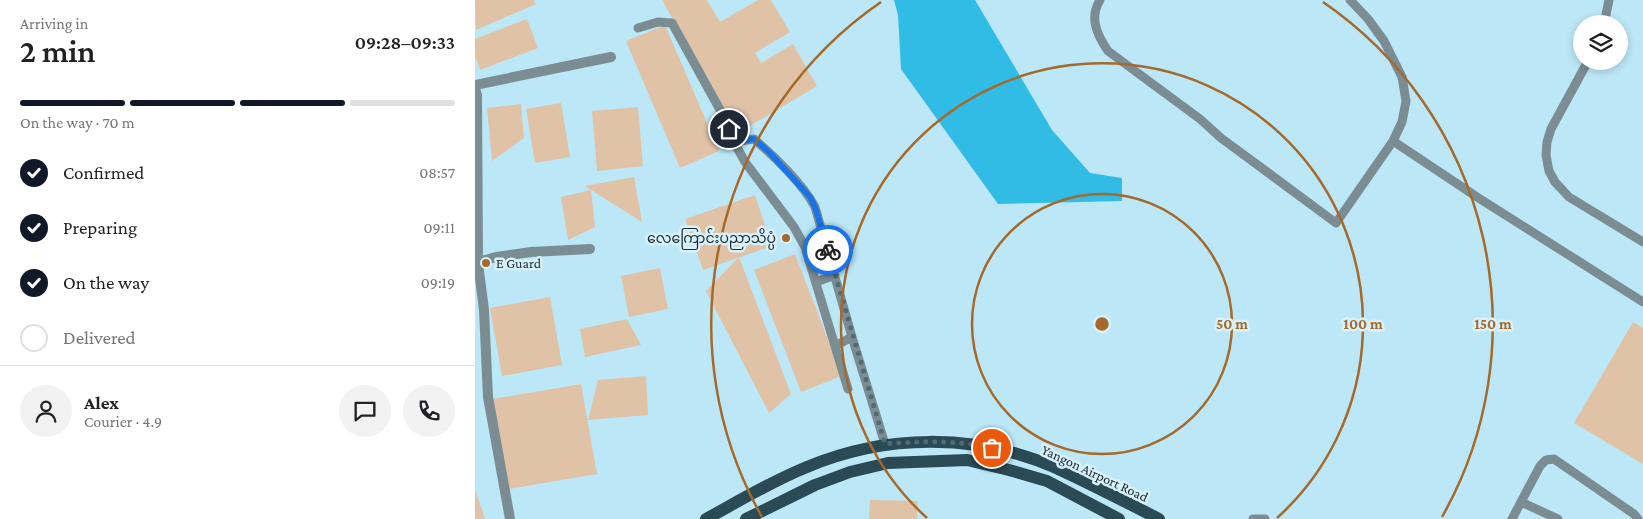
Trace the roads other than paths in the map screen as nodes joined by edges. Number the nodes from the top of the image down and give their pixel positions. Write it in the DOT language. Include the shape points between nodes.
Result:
graph roads {
  1 [pos="1100,0"];
  2 [pos="1350,0"];
  3 [pos="1609,0"];
  4 [pos="1606,15"];
  5 [pos="638,28"];
  6 [pos="611,57"];
  7 [pos="1583,70"];
  8 [pos="475,91"];
  9 [pos="1393,141"];
  10 [pos="734,142"];
  11 [pos="1643,242"];
  12 [pos="589,249"];
  13 [pos="477,263"];
  14 [pos="835,275"];
  15 [pos="816,282"];
  16 [pos="1643,302"];
  17 [pos="852,337"];
  18 [pos="835,346"];
  19 [pos="848,389"];
  20 [pos="885,444"];
  21 [pos="1521,502"];
  22 [pos="510,519"];
  23 [pos="706,519"];
  24 [pos="745,519"];
  25 [pos="1119,519"];
  26 [pos="1159,519"];
  27 [pos="1253,519"];
  28 [pos="1265,519"];
  29 [pos="1512,519"];
  30 [pos="1558,519"];
  31 [pos="1638,519"];
  1 -- 9 [label="lane" via="1094,12 1095,27 1108,51 1336,223"];
  2 -- 9 [label="lane" via="1385,41 1402,77 1406,101 1402,122"];
  3 -- 4 [label="lane"];
  5 -- 10 [label="lane" via="658,22 672,23 724,117"];
  6 -- 8 [label="street"];
  7 -- 11 [label="lane" via="1551,129 1546,155 1549,171 1569,197"];
  8 -- 13 [label="street"];
  9 -- 16 [label="lane"];
  10 -- 14 [label="lane" via="754,139 810,197"];
  10 -- 15 [label="lane" via="745,162 794,227 805,247"];
  12 -- 13 [label="street" via="531,252"];
  13 -- 22 [label="street" via="484,310 488,397"];
  14 -- 15 [label="lane"];
  14 -- 17 [label="lane"];
  15 -- 18 [label="lane"];
  17 -- 18 [label="lane"];
  17 -- 20 [label="lane"];
  18 -- 19 [label="lane"];
  20 -- 23 [label="main road, Yangon Airport Road" via="807,467"];
  20 -- 26 [label="main road, Yangon Airport Road" via="974,444 1010,452 1052,466"];
  21 -- 29 [label="lane"];
  21 -- 30 [label="lane"];
  21 -- 31 [label="lane" via="1540,466 1546,460 1554,459"];
  24 -- 25 [label="main road, Yangon Airport Road" via="850,472 888,463 967,460 1047,481"];
  27 -- 28 [label="lane"];
}
